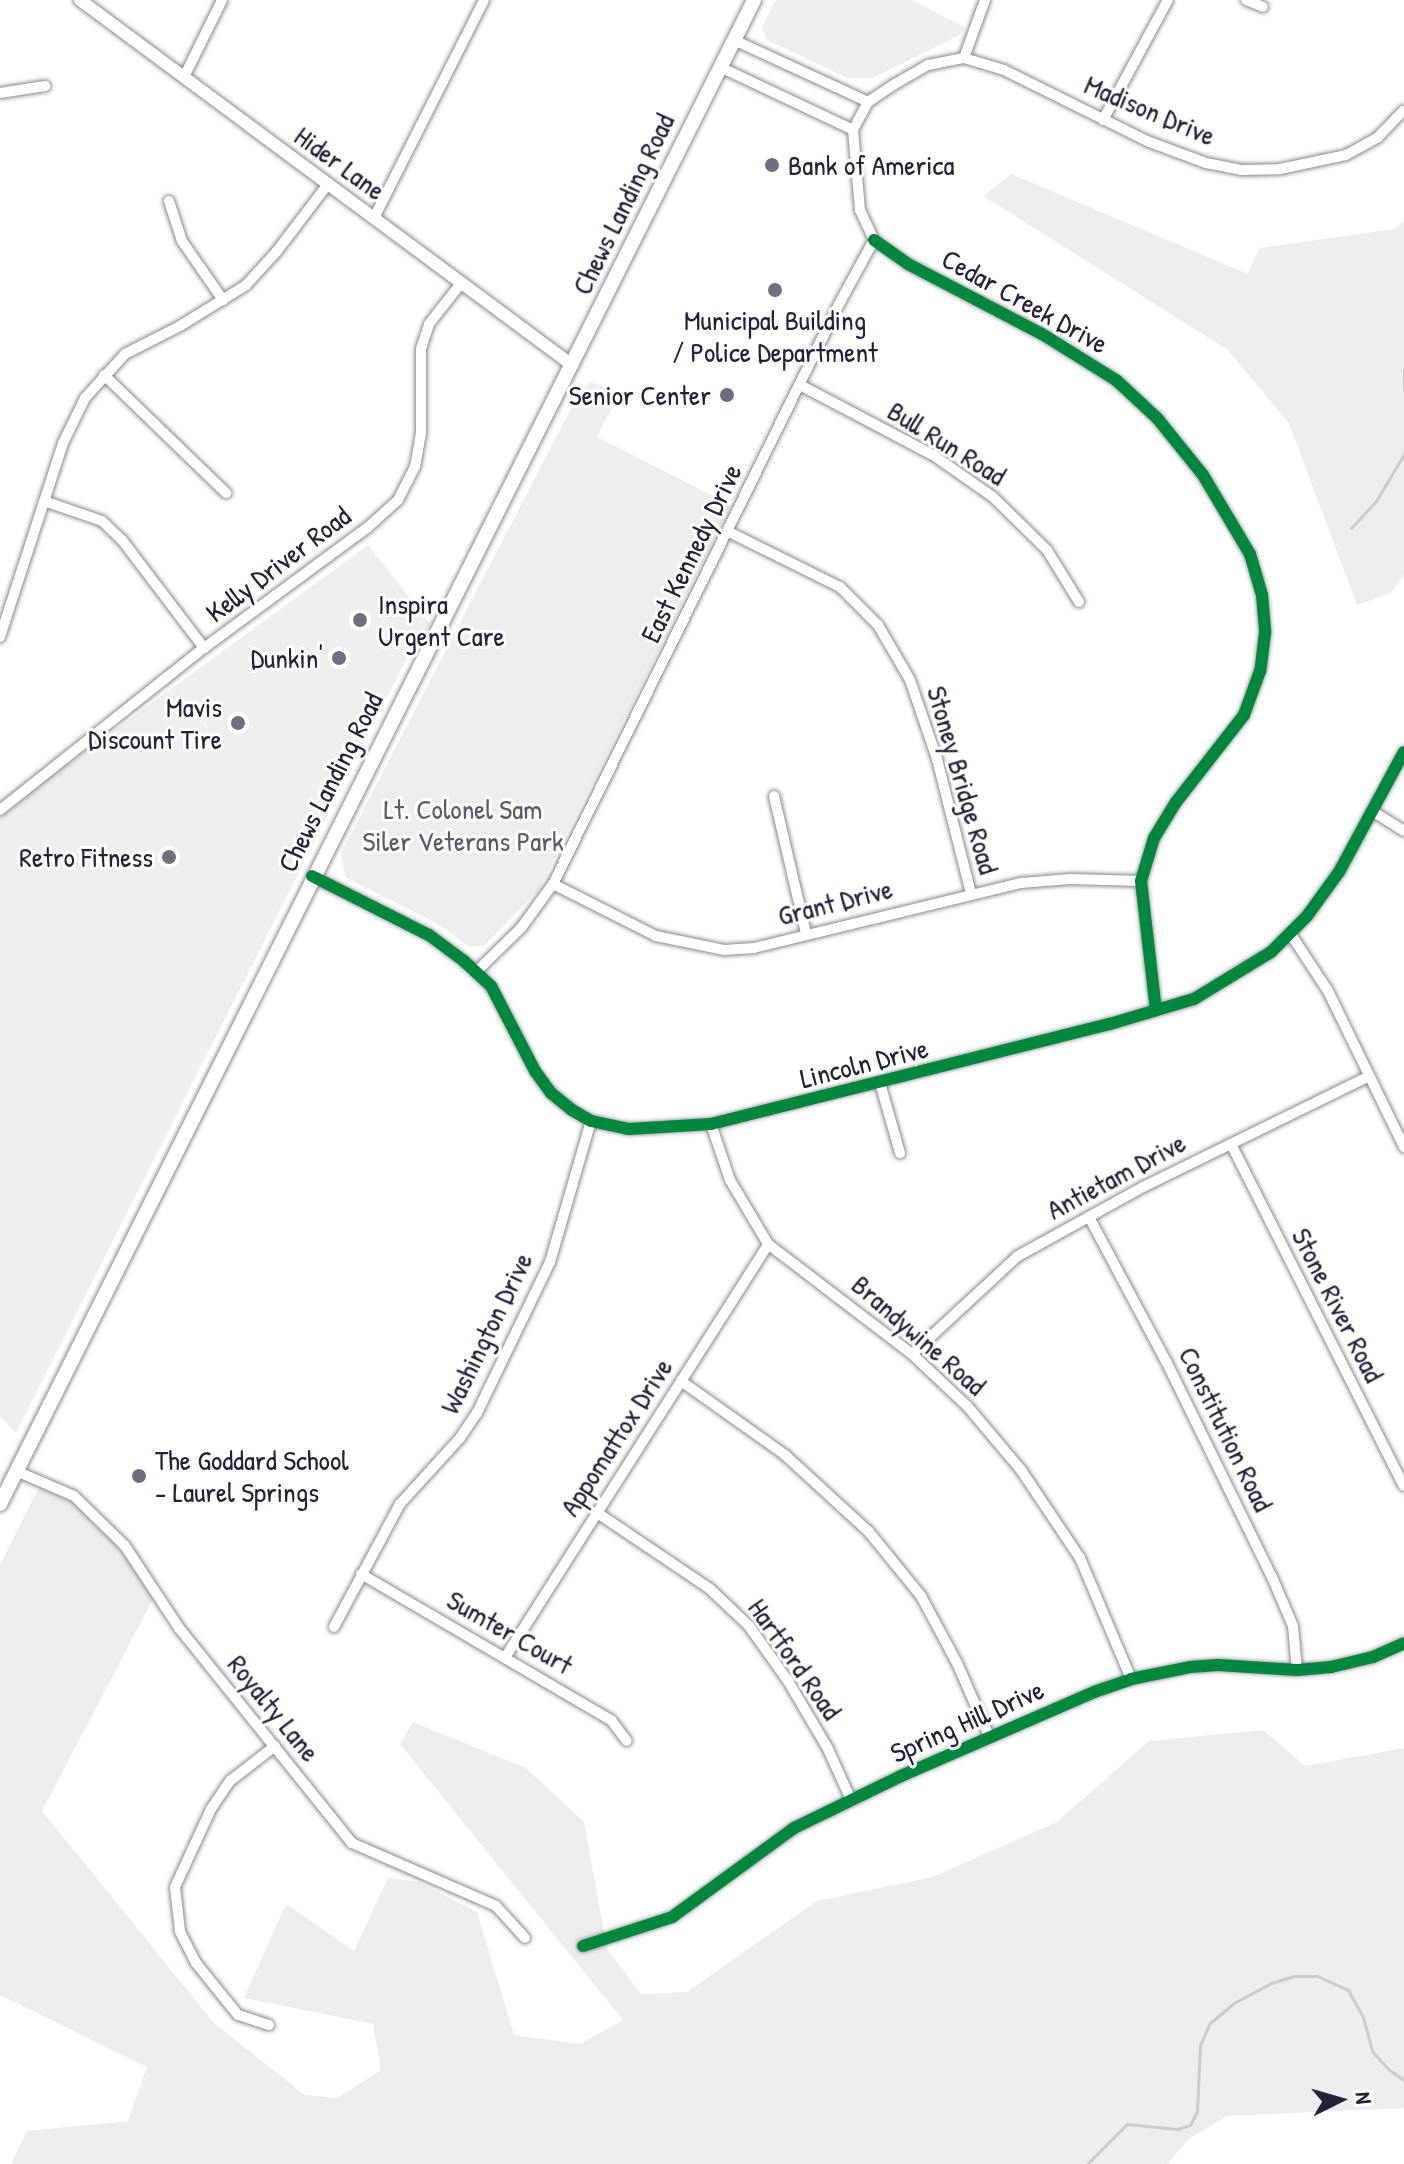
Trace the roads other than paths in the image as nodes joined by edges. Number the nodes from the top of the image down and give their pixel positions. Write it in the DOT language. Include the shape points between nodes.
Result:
graph roads {
  1 [pos="80,0"];
  2 [pos="222,0"];
  3 [pos="484,0"];
  4 [pos="754,0"];
  5 [pos="985,0"];
  6 [pos="1168,0"];
  7 [pos="1246,0"];
  8 [pos="1263,7"];
  9 [pos="734,40"];
  10 [pos="964,58"];
  11 [pos="720,67"];
  12 [pos="184,77"];
  13 [pos="45,86"];
  14 [pos="0,93"];
  15 [pos="868,102"];
  16 [pos="1404,110"];
  17 [pos="1103,120"];
  18 [pos="853,130"];
  19 [pos="328,184"];
  20 [pos="169,201"];
  21 [pos="374,218"];
  22 [pos="874,240"];
  23 [pos="462,282"];
  24 [pos="223,300"];
  25 [pos="572,365"];
  26 [pos="104,375"];
  27 [pos="800,385"];
  28 [pos="226,493"];
  29 [pos="44,501"];
  30 [pos="729,532"];
  31 [pos="1079,602"];
  32 [pos="0,637"];
  33 [pos="204,648"];
  34 [pos="1404,752"];
  35 [pos="774,796"];
  36 [pos="0,810"];
  37 [pos="1372,811"];
  38 [pos="1404,831"];
  39 [pos="312,876"];
  40 [pos="1141,881"];
  41 [pos="553,884"];
  42 [pos="971,893"];
  43 [pos="806,933"];
  44 [pos="1290,933"];
  45 [pos="476,972"];
  46 [pos="1156,1010"];
  47 [pos="1368,1077"];
  48 [pos="880,1083"];
  49 [pos="591,1121"];
  50 [pos="711,1124"];
  51 [pos="1231,1144"];
  52 [pos="1404,1147"];
  53 [pos="900,1153"];
  54 [pos="1089,1217"];
  55 [pos="768,1244"];
  56 [pos="912,1354"];
  57 [pos="681,1381"];
  58 [pos="16,1471"];
  59 [pos="1404,1486"];
  60 [pos="0,1504"];
  61 [pos="596,1512"];
  62 [pos="361,1574"];
  63 [pos="334,1627"];
  64 [pos="1404,1643"];
  65 [pos="506,1656"];
  66 [pos="1297,1670"];
  67 [pos="1131,1679"];
  68 [pos="989,1736"];
  69 [pos="627,1741"];
  70 [pos="275,1746"];
  71 [pos="851,1800"];
  72 [pos="525,1938"];
  73 [pos="583,1946"];
  74 [pos="269,2025"];
  1 -- 12 [label="street, Hider Lane"];
  2 -- 12 [label="street"];
  3 -- 21 [label="street"];
  4 -- 9 [label="main road, Chews Landing Road"];
  5 -- 10 [label="street"];
  6 -- 17 [label="street"];
  7 -- 8 [label="street"];
  9 -- 11 [label="main road, Chews Landing Road"];
  9 -- 15 [label="street"];
  10 -- 15 [label="street" via="928,65"];
  10 -- 17 [label="street, Madison Drive" via="1004,70"];
  11 -- 18 [label="street"];
  11 -- 25 [label="main road, Chews Landing Road"];
  12 -- 19 [label="street, Hider Lane"];
  13 -- 14 [label="street"];
  15 -- 18 [label="street"];
  16 -- 17 [label="street, Madison Drive" via="1378,137 1346,155 1280,169 1241,170 1206,163"];
  18 -- 22 [label="street" via="860,210"];
  19 -- 21 [label="street, Hider Lane"];
  19 -- 24 [label="street" via="277,251 246,285"];
  20 -- 24 [label="street" via="182,241"];
  21 -- 23 [label="street, Hider Lane"];
  22 -- 27 [label="street, East Kennedy Drive"];
  22 -- 40 [label="street, Cedar Creek Drive" via="1116,380 1157,418 1203,475 1250,554 1262,595 1260,671 1244,715 1154,838"];
  23 -- 25 [label="street, Hider Lane"];
  23 -- 33 [label="street, Kelly Driver Road" via="429,324 421,349 421,432 415,467 398,500"];
  24 -- 26 [label="street" via="125,354"];
  25 -- 39 [label="main road, Chews Landing Road"];
  26 -- 28 [label="street"];
  26 -- 29 [label="street" via="85,398 63,443"];
  27 -- 30 [label="street, East Kennedy Drive"];
  27 -- 31 [label="street, Bull Run Road" via="933,455 993,497 1047,550"];
  29 -- 32 [label="street"];
  29 -- 33 [label="street" via="102,521"];
  30 -- 41 [label="street, East Kennedy Drive"];
  30 -- 42 [label="street, Stoney Bridge Road" via="840,587 878,625 910,680 937,759"];
  33 -- 36 [label="street, Kelly Driver Road"];
  34 -- 37 [label="street, Lincoln Drive"];
  35 -- 43 [label="street"];
  37 -- 38 [label="street"];
  37 -- 44 [label="street, Lincoln Drive" via="1339,872"];
  39 -- 45 [label="street, Lincoln Drive" via="429,935"];
  39 -- 58 [label="main road, Chews Landing Road"];
  40 -- 42 [label="street, Grant Drive" via="1071,879"];
  40 -- 46 [label="street, Cedar Creek Drive"];
  41 -- 43 [label="street, Grant Drive" via="656,936 691,945 754,948"];
  41 -- 45 [label="street, East Kennedy Drive" via="521,928"];
  42 -- 43 [label="street, Grant Drive"];
  44 -- 46 [label="street, Lincoln Drive" via="1234,977 1194,999"];
  44 -- 47 [label="street" via="1328,991"];
  45 -- 49 [label="street, Lincoln Drive" via="491,986 551,1093"];
  46 -- 48 [label="street, Lincoln Drive"];
  47 -- 51 [label="street, Antietam Drive"];
  47 -- 52 [label="street"];
  48 -- 50 [label="street, Lincoln Drive"];
  48 -- 53 [label="street"];
  49 -- 50 [label="street, Lincoln Drive" via="629,1129"];
  49 -- 62 [label="street, Washington Drive" via="550,1262 477,1413 400,1504"];
  50 -- 55 [label="street, Brandywine Road" via="730,1180"];
  51 -- 54 [label="street, Antietam Drive"];
  51 -- 59 [label="street, Stone River Road"];
  54 -- 56 [label="street, Antietam Drive" via="1018,1256"];
  54 -- 66 [label="street, Constitution Road" via="1272,1577 1293,1626"];
  55 -- 56 [label="street, Brandywine Road"];
  55 -- 57 [label="street, Appomattox Drive"];
  56 -- 67 [label="street, Brandywine Road" via="968,1407 1012,1460 1080,1558"];
  57 -- 61 [label="street, Appomattox Drive"];
  57 -- 68 [label="street" via="785,1455 869,1532 921,1596"];
  58 -- 60 [label="main road, Chews Landing Road"];
  58 -- 70 [label="street, Royalty Lane" via="74,1496 125,1546 179,1628"];
  61 -- 65 [label="street, Appomattox Drive"];
  61 -- 71 [label="street, Hartford Road" via="710,1589 749,1626 828,1749"];
  62 -- 63 [label="street, Washington Drive"];
  62 -- 65 [label="street, Sumter Court"];
  64 -- 66 [label="street, Spring Hill Drive" via="1373,1657"];
  65 -- 69 [label="street, Sumter Court" via="611,1720"];
  66 -- 67 [label="street, Spring Hill Drive" via="1218,1665"];
  67 -- 68 [label="street, Spring Hill Drive"];
  68 -- 71 [label="street, Spring Hill Drive"];
  70 -- 72 [label="street, Royalty Lane" via="352,1843 496,1906"];
  70 -- 74 [label="street" via="230,1781 175,1887 180,1931 196,1963 238,2015"];
  71 -- 73 [label="street, Spring Hill Drive" via="794,1828 672,1917"];
}
